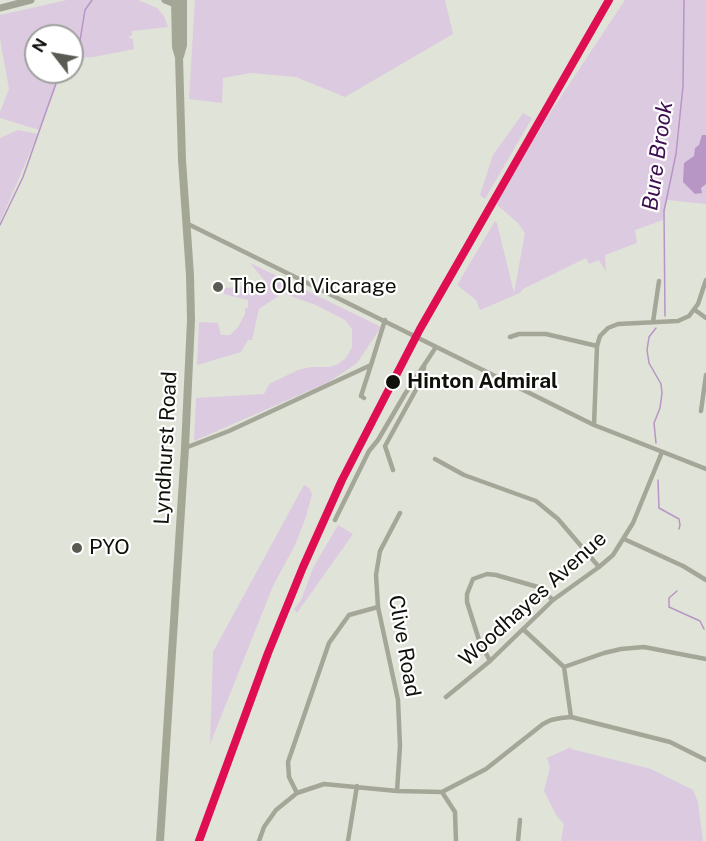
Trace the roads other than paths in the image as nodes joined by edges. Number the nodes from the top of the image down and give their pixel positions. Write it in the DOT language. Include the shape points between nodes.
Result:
graph roads {
  1 [pos="31,0"];
  2 [pos="165,0"];
  3 [pos="179,3"];
  4 [pos="0,8"];
  5 [pos="188,224"];
  6 [pos="706,280"];
  7 [pos="659,281"];
  8 [pos="695,310"];
  9 [pos="706,318"];
  10 [pos="385,320"];
  11 [pos="653,322"];
  12 [pos="510,337"];
  13 [pos="597,346"];
  14 [pos="436,347"];
  15 [pos="370,365"];
  16 [pos="424,365"];
  17 [pos="706,375"];
  18 [pos="361,396"];
  19 [pos="700,411"];
  20 [pos="594,425"];
  21 [pos="185,448"];
  22 [pos="662,452"];
  23 [pos="435,459"];
  24 [pos="706,469"];
  25 [pos="393,470"];
  26 [pos="400,513"];
  27 [pos="335,520"];
  28 [pos="624,539"];
  29 [pos="599,567"];
  30 [pos="706,579"];
  31 [pos="553,600"];
  32 [pos="378,607"];
  33 [pos="524,630"];
  34 [pos="706,659"];
  35 [pos="490,661"];
  36 [pos="564,667"];
  37 [pos="446,697"];
  38 [pos="571,717"];
  39 [pos="706,760"];
  40 [pos="357,786"];
  41 [pos="397,791"];
  42 [pos="442,792"];
  43 [pos="297,793"];
  44 [pos="520,820"];
  45 [pos="160,841"];
  46 [pos="259,841"];
  47 [pos="348,841"];
  48 [pos="456,841"];
  49 [pos="518,841"];
  1 -- 4 [label="street"];
  2 -- 3 [label="street"];
  3 -- 5 [label="main road, Lyndhurst Road" via="176,47"];
  5 -- 10 [label="street"];
  5 -- 21 [label="main road, Lyndhurst Road" via="190,320"];
  6 -- 8 [label="street"];
  7 -- 11 [label="street"];
  8 -- 9 [label="street"];
  8 -- 11 [label="street" via="681,320"];
  10 -- 14 [label="street"];
  10 -- 15 [label="street"];
  11 -- 13 [label="street" via="611,326 600,336"];
  12 -- 13 [label="street" via="546,334"];
  13 -- 20 [label="street"];
  14 -- 16 [label="street"];
  14 -- 20 [label="street"];
  15 -- 18 [label="street"];
  15 -- 21 [label="street"];
  16 -- 25 [label="street" via="423,377 385,446"];
  16 -- 27 [label="street" via="369,451"];
  17 -- 19 [label="street"];
  20 -- 22 [label="street"];
  21 -- 45 [label="main road, Lyndhurst Road"];
  22 -- 24 [label="street"];
  22 -- 28 [label="street, Woodhayes Avenue"];
  23 -- 29 [label="street" via="464,475 536,501 558,519"];
  26 -- 32 [label="street, Clive Road" via="380,551 376,575"];
  28 -- 29 [label="street, Woodhayes Avenue"];
  28 -- 30 [label="street"];
  29 -- 31 [label="street, Woodhayes Avenue"];
  31 -- 33 [label="street, Woodhayes Avenue"];
  31 -- 35 [label="street" via="538,587 496,575 473,579 467,602"];
  32 -- 41 [label="street, Clive Road" via="398,700"];
  32 -- 43 [label="street" via="349,615 329,643 288,762 289,777"];
  33 -- 35 [label="street, Woodhayes Avenue"];
  33 -- 36 [label="street"];
  34 -- 36 [label="street" via="644,647 604,653"];
  35 -- 37 [label="street, Woodhayes Avenue"];
  36 -- 38 [label="street"];
  38 -- 39 [label="street" via="670,742"];
  38 -- 42 [label="street" via="543,724 486,769"];
  40 -- 41 [label="street"];
  40 -- 43 [label="street" via="324,784"];
  40 -- 47 [label="street"];
  41 -- 42 [label="street"];
  42 -- 48 [label="street" via="455,812"];
  43 -- 46 [label="street" via="276,810"];
  44 -- 49 [label="street"];
}
